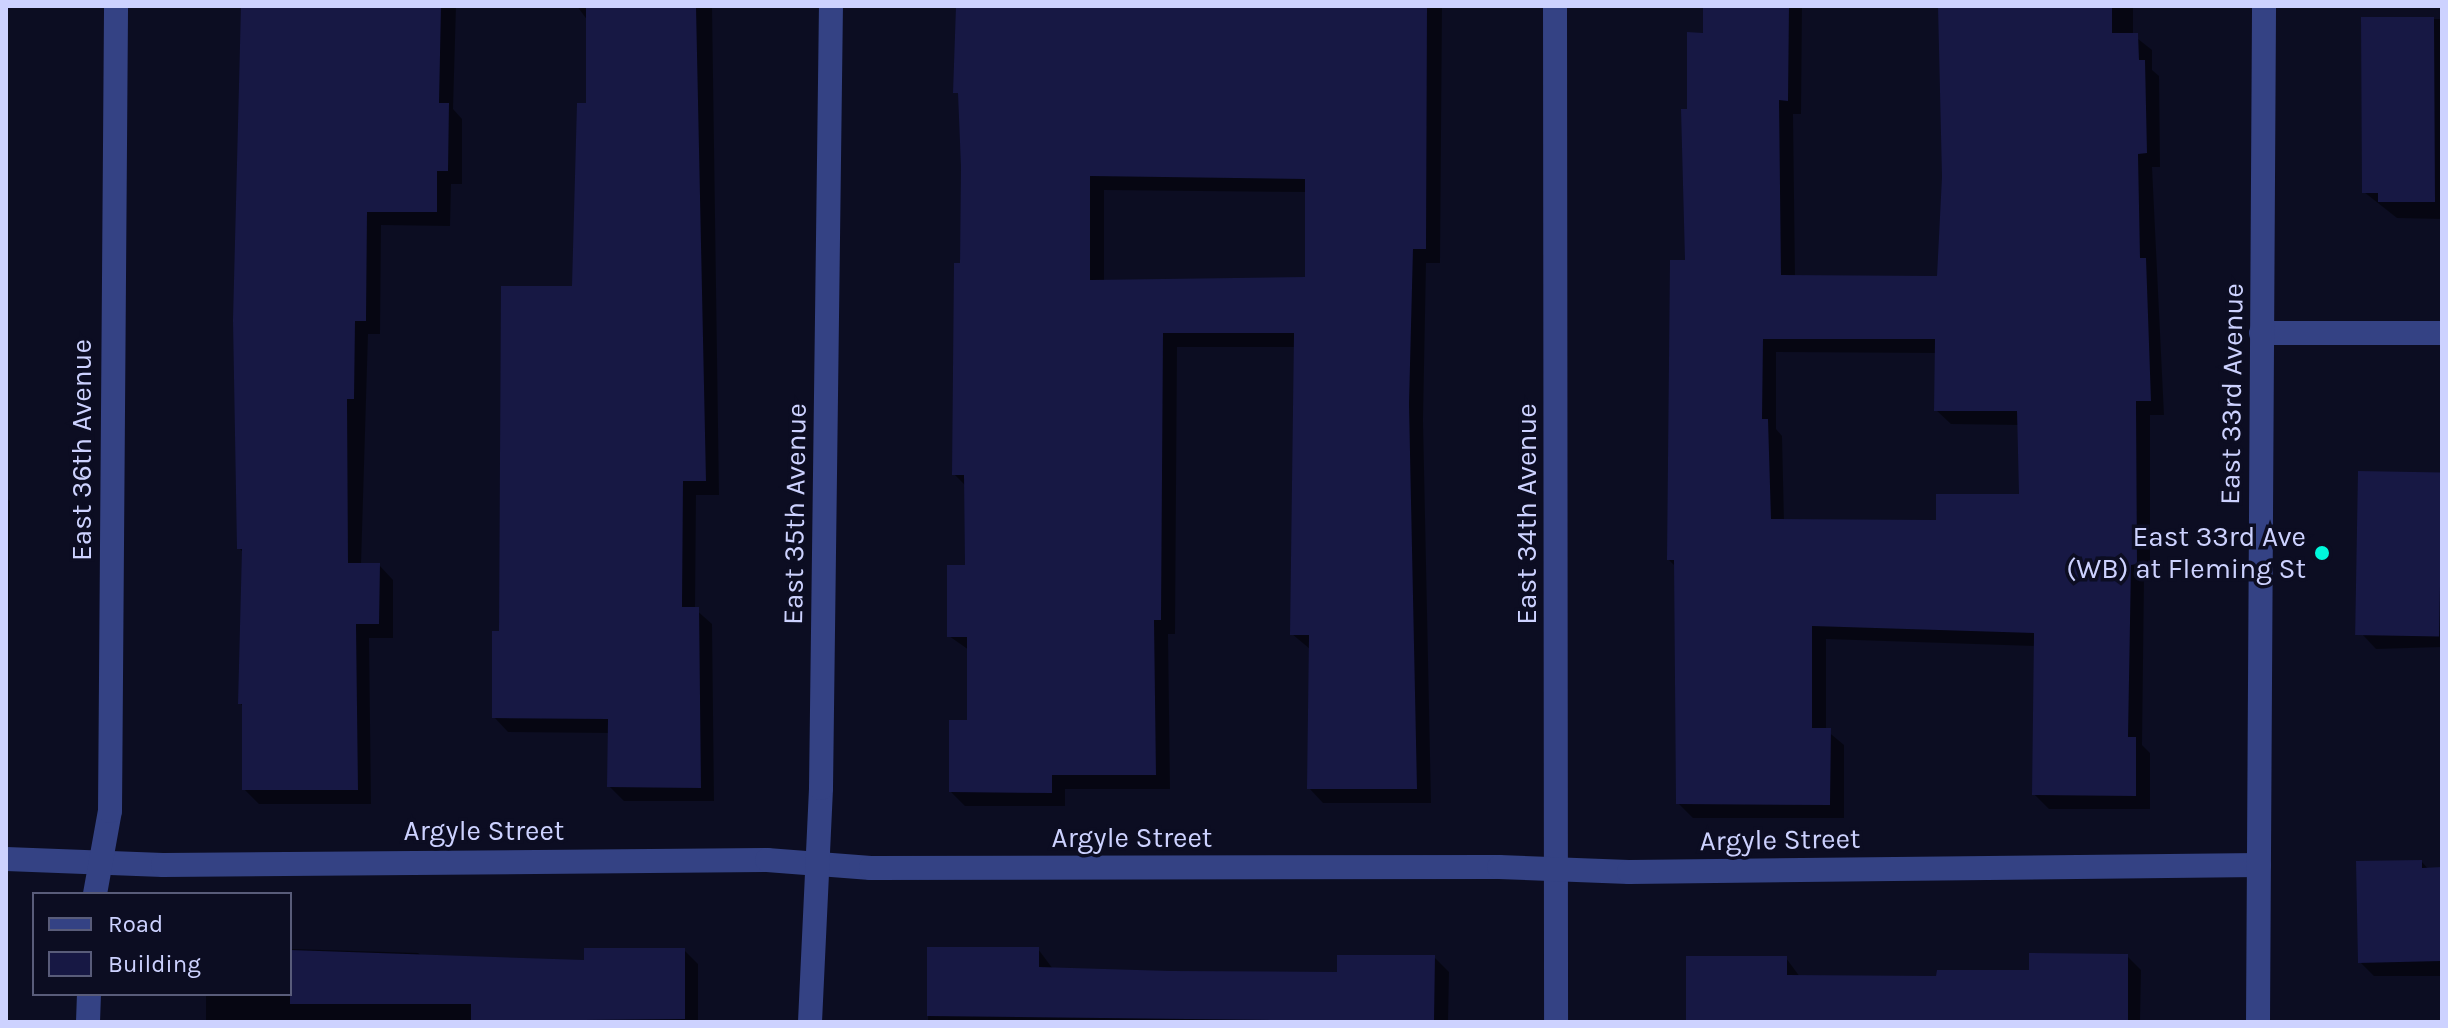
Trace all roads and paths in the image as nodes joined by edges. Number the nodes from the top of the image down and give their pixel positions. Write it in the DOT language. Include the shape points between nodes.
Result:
graph roads {
  1 [pos="116,6"];
  2 [pos="831,6"];
  3 [pos="1555,6"];
  4 [pos="2264,6"];
  5 [pos="2261,333"];
  6 [pos="2442,333"];
  7 [pos="6,859"];
  8 [pos="100,861"];
  9 [pos="816,863"];
  10 [pos="2259,865"];
  11 [pos="1557,869"];
  12 [pos="95,892"];
  13 [pos="89,996"];
  14 [pos="88,1022"];
  15 [pos="810,1022"];
  16 [pos="1556,1022"];
  17 [pos="2258,1022"];
  1 -- 8 [label="street, East 36th Avenue" via="110,811"];
  2 -- 9 [label="street, East 35th Avenue"];
  3 -- 11 [label="street, East 34th Avenue"];
  4 -- 5 [label="street, East 33rd Avenue"];
  5 -- 6 [label="street"];
  5 -- 10 [label="street, East 33rd Avenue"];
  7 -- 8 [label="street, Argyle Street"];
  8 -- 9 [label="street, Argyle Street"];
  8 -- 12 [label="street, East 36th Avenue"];
  9 -- 11 [label="street, Argyle Street" via="871,868"];
  9 -- 15 [label="street, East 35th Avenue"];
  10 -- 11 [label="street, Argyle Street"];
  10 -- 17 [label="street, East 33rd Avenue"];
  11 -- 16 [label="street, East 34th Avenue"];
  13 -- 14 [label="street"];
}
